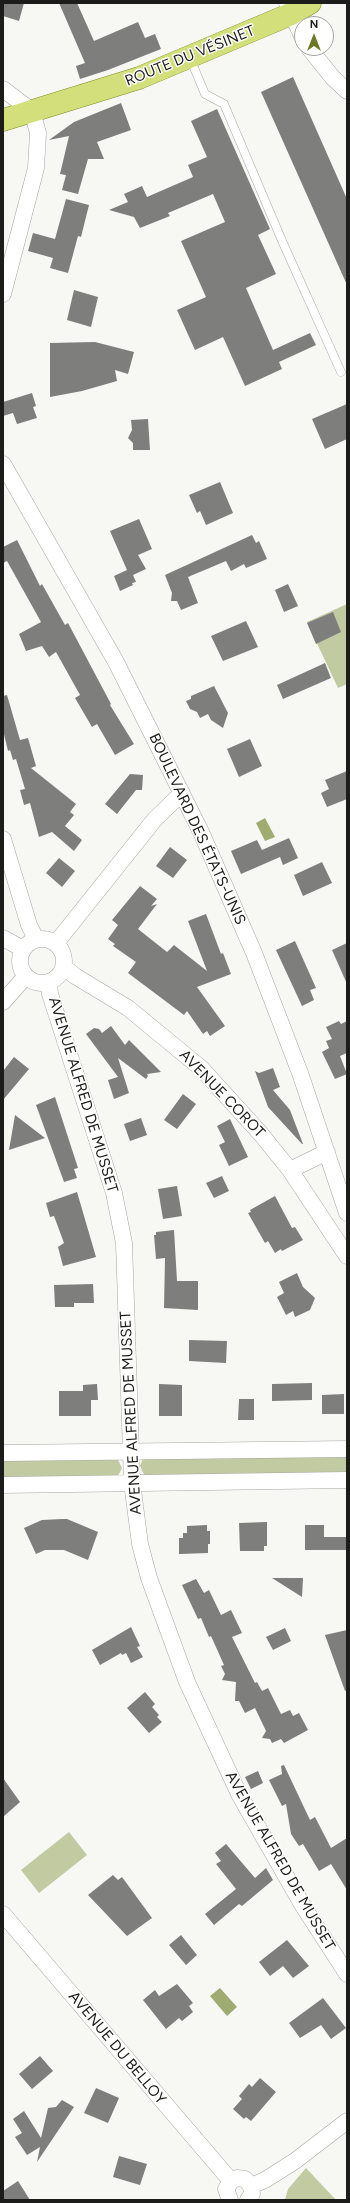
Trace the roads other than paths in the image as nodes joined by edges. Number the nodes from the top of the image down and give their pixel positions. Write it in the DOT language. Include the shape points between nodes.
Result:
graph roads {
  1 [pos="310,3"];
  2 [pos="289,8"];
  3 [pos="294,19"];
  4 [pos="315,56"];
  5 [pos="190,58"];
  6 [pos="3,90"];
  7 [pos="347,91"];
  8 [pos="32,111"];
  9 [pos="3,120"];
  10 [pos="3,294"];
  11 [pos="341,372"];
  12 [pos="3,464"];
  13 [pos="182,793"];
  14 [pos="3,839"];
  15 [pos="3,938"];
  16 [pos="36,939"];
  17 [pos="56,943"];
  18 [pos="23,949"];
  19 [pos="64,967"];
  20 [pos="26,976"];
  21 [pos="49,982"];
  22 [pos="3,1002"];
  23 [pos="327,1152"];
  24 [pos="290,1170"];
  25 [pos="347,1213"];
  26 [pos="347,1256"];
  27 [pos="347,1449"];
  28 [pos="130,1452"];
  29 [pos="3,1453"];
  30 [pos="347,1480"];
  31 [pos="132,1483"];
  32 [pos="3,1485"];
  33 [pos="3,1914"];
  34 [pos="347,1974"];
  35 [pos="347,2121"];
  36 [pos="231,2181"];
  37 [pos="250,2193"];
  38 [pos="228,2199"];
  1 -- 2 [label="main road, ROUTE DU VÉSINET"];
  2 -- 3 [label="street"];
  2 -- 5 [label="main road, ROUTE DU VÉSINET"];
  4 -- 7 [label="street"];
  5 -- 8 [label="main road, ROUTE DU VÉSINET" via="139,78"];
  5 -- 11 [label="lane" via="205,94 224,104"];
  6 -- 8 [label="street"];
  8 -- 9 [label="main road, ROUTE DU VÉSINET"];
  8 -- 10 [label="street" via="38,133 36,168"];
  12 -- 13 [label="street, BOULEVARD DES ÉTATS-UNIS" via="116,662"];
  13 -- 17 [label="street" via="155,819"];
  13 -- 23 [label="street, BOULEVARD DES ÉTATS-UNIS" via="254,953"];
  14 -- 16 [label="street" via="29,926"];
  15 -- 18 [label="street"];
  16 -- 17 [label="street" via="42,938"];
  16 -- 18 [label="street"];
  17 -- 19 [label="street" via="64,953"];
  18 -- 20 [label="street" via="20,964"];
  19 -- 21 [label="street" via="61,973"];
  19 -- 24 [label="street, AVENUE COROT" via="128,1008 201,1068"];
  20 -- 21 [label="street" via="37,982"];
  20 -- 22 [label="street"];
  21 -- 28 [label="street, AVENUE ALFRED DE MUSSET" via="50,994 114,1193 124,1243"];
  23 -- 24 [label="street"];
  23 -- 25 [label="street, BOULEVARD DES ÉTATS-UNIS"];
  24 -- 26 [label="street, AVENUE COROT"];
  27 -- 28 [label="street"];
  28 -- 29 [label="street"];
  28 -- 31 [label="street, AVENUE ALFRED DE MUSSET"];
  30 -- 31 [label="street"];
  31 -- 32 [label="street"];
  31 -- 34 [label="street, AVENUE ALFRED DE MUSSET" via="140,1544 149,1578 187,1682 242,1800 299,1899"];
  33 -- 36 [label="street, AVENUE DU BELLOY"];
  35 -- 37 [label="street"];
  36 -- 37 [label="street" via="241,2178"];
  36 -- 38 [label="street" via="226,2189"];
}
